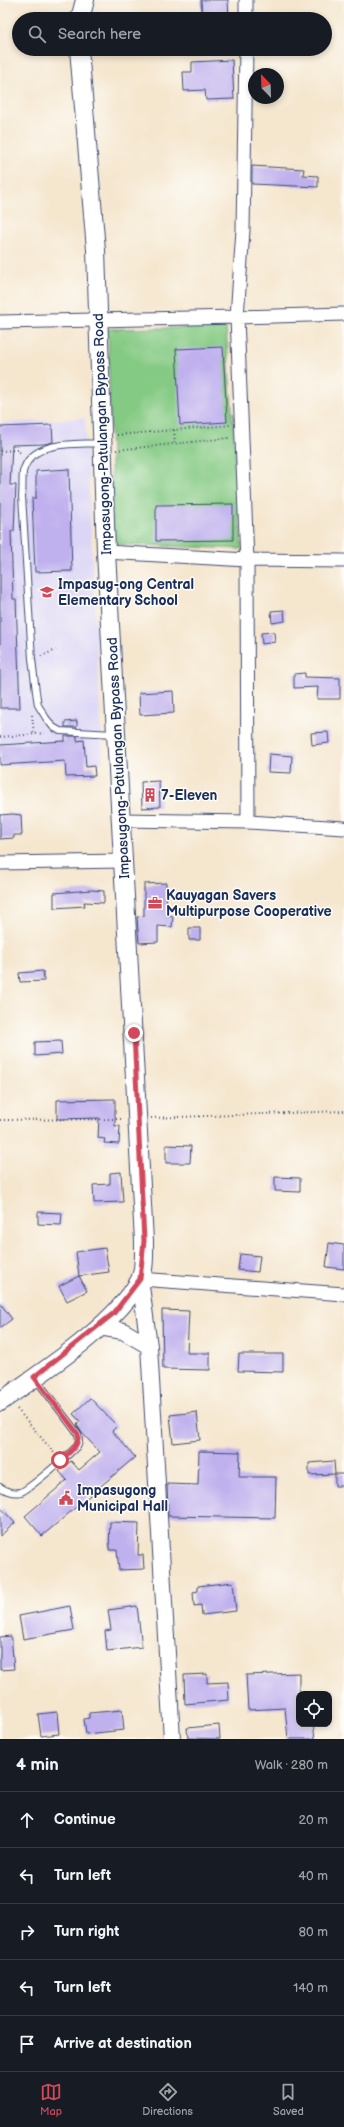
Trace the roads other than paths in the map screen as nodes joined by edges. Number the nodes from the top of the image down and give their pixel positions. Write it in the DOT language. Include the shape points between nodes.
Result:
graph roads {
  1 [pos="85,0"];
  2 [pos="246,0"];
  3 [pos="82,12"];
  4 [pos="246,12"];
  5 [pos="80,56"];
  6 [pos="246,56"];
  7 [pos="344,314"];
  8 [pos="238,318"];
  9 [pos="99,320"];
  10 [pos="0,322"];
  11 [pos="101,444"];
  12 [pos="106,552"];
  13 [pos="247,560"];
  14 [pos="344,561"];
  15 [pos="117,734"];
  16 [pos="122,820"];
  17 [pos="248,822"];
  18 [pos="344,828"];
  19 [pos="124,861"];
  20 [pos="0,863"];
  21 [pos="140,1279"];
  22 [pos="344,1294"];
  23 [pos="99,1327"];
  24 [pos="149,1346"];
  25 [pos="34,1377"];
  26 [pos="4,1400"];
  27 [pos="0,1487"];
  28 [pos="172,1739"];
  1 -- 3 [label="main road"];
  2 -- 4 [label="street"];
  5 -- 9 [label="main road, Impasugong-Patulangan Bypass Road" via="96,250"];
  6 -- 8 [label="street" via="243,230"];
  7 -- 8 [label="street"];
  8 -- 9 [label="street"];
  8 -- 13 [label="street"];
  9 -- 10 [label="street"];
  9 -- 11 [label="main road, Impasugong-Patulangan Bypass Road"];
  11 -- 12 [label="main road, Impasugong-Patulangan Bypass Road"];
  11 -- 15 [label="lane" via="46,447 36,453 23,471 22,496 32,659 38,705 53,727 60,731"];
  12 -- 13 [label="street"];
  12 -- 15 [label="main road, Impasugong-Patulangan Bypass Road"];
  13 -- 14 [label="street"];
  13 -- 17 [label="street"];
  15 -- 16 [label="main road, Impasugong-Patulangan Bypass Road"];
  16 -- 17 [label="street"];
  16 -- 19 [label="main road, Impasugong-Patulangan Bypass Road"];
  17 -- 18 [label="street"];
  19 -- 20 [label="street"];
  19 -- 21 [label="main road, Impasugong-Patulangan Bypass Road" via="144,1241"];
  21 -- 22 [label="street"];
  21 -- 23 [label="main road" via="114,1313"];
  21 -- 24 [label="street"];
  23 -- 24 [label="street" via="123,1331"];
  23 -- 25 [label="main road"];
  24 -- 28 [label="street"];
  25 -- 26 [label="main road"];
  25 -- 27 [label="lane" via="78,1434 79,1440 77,1446 21,1492 9,1492"];
}
